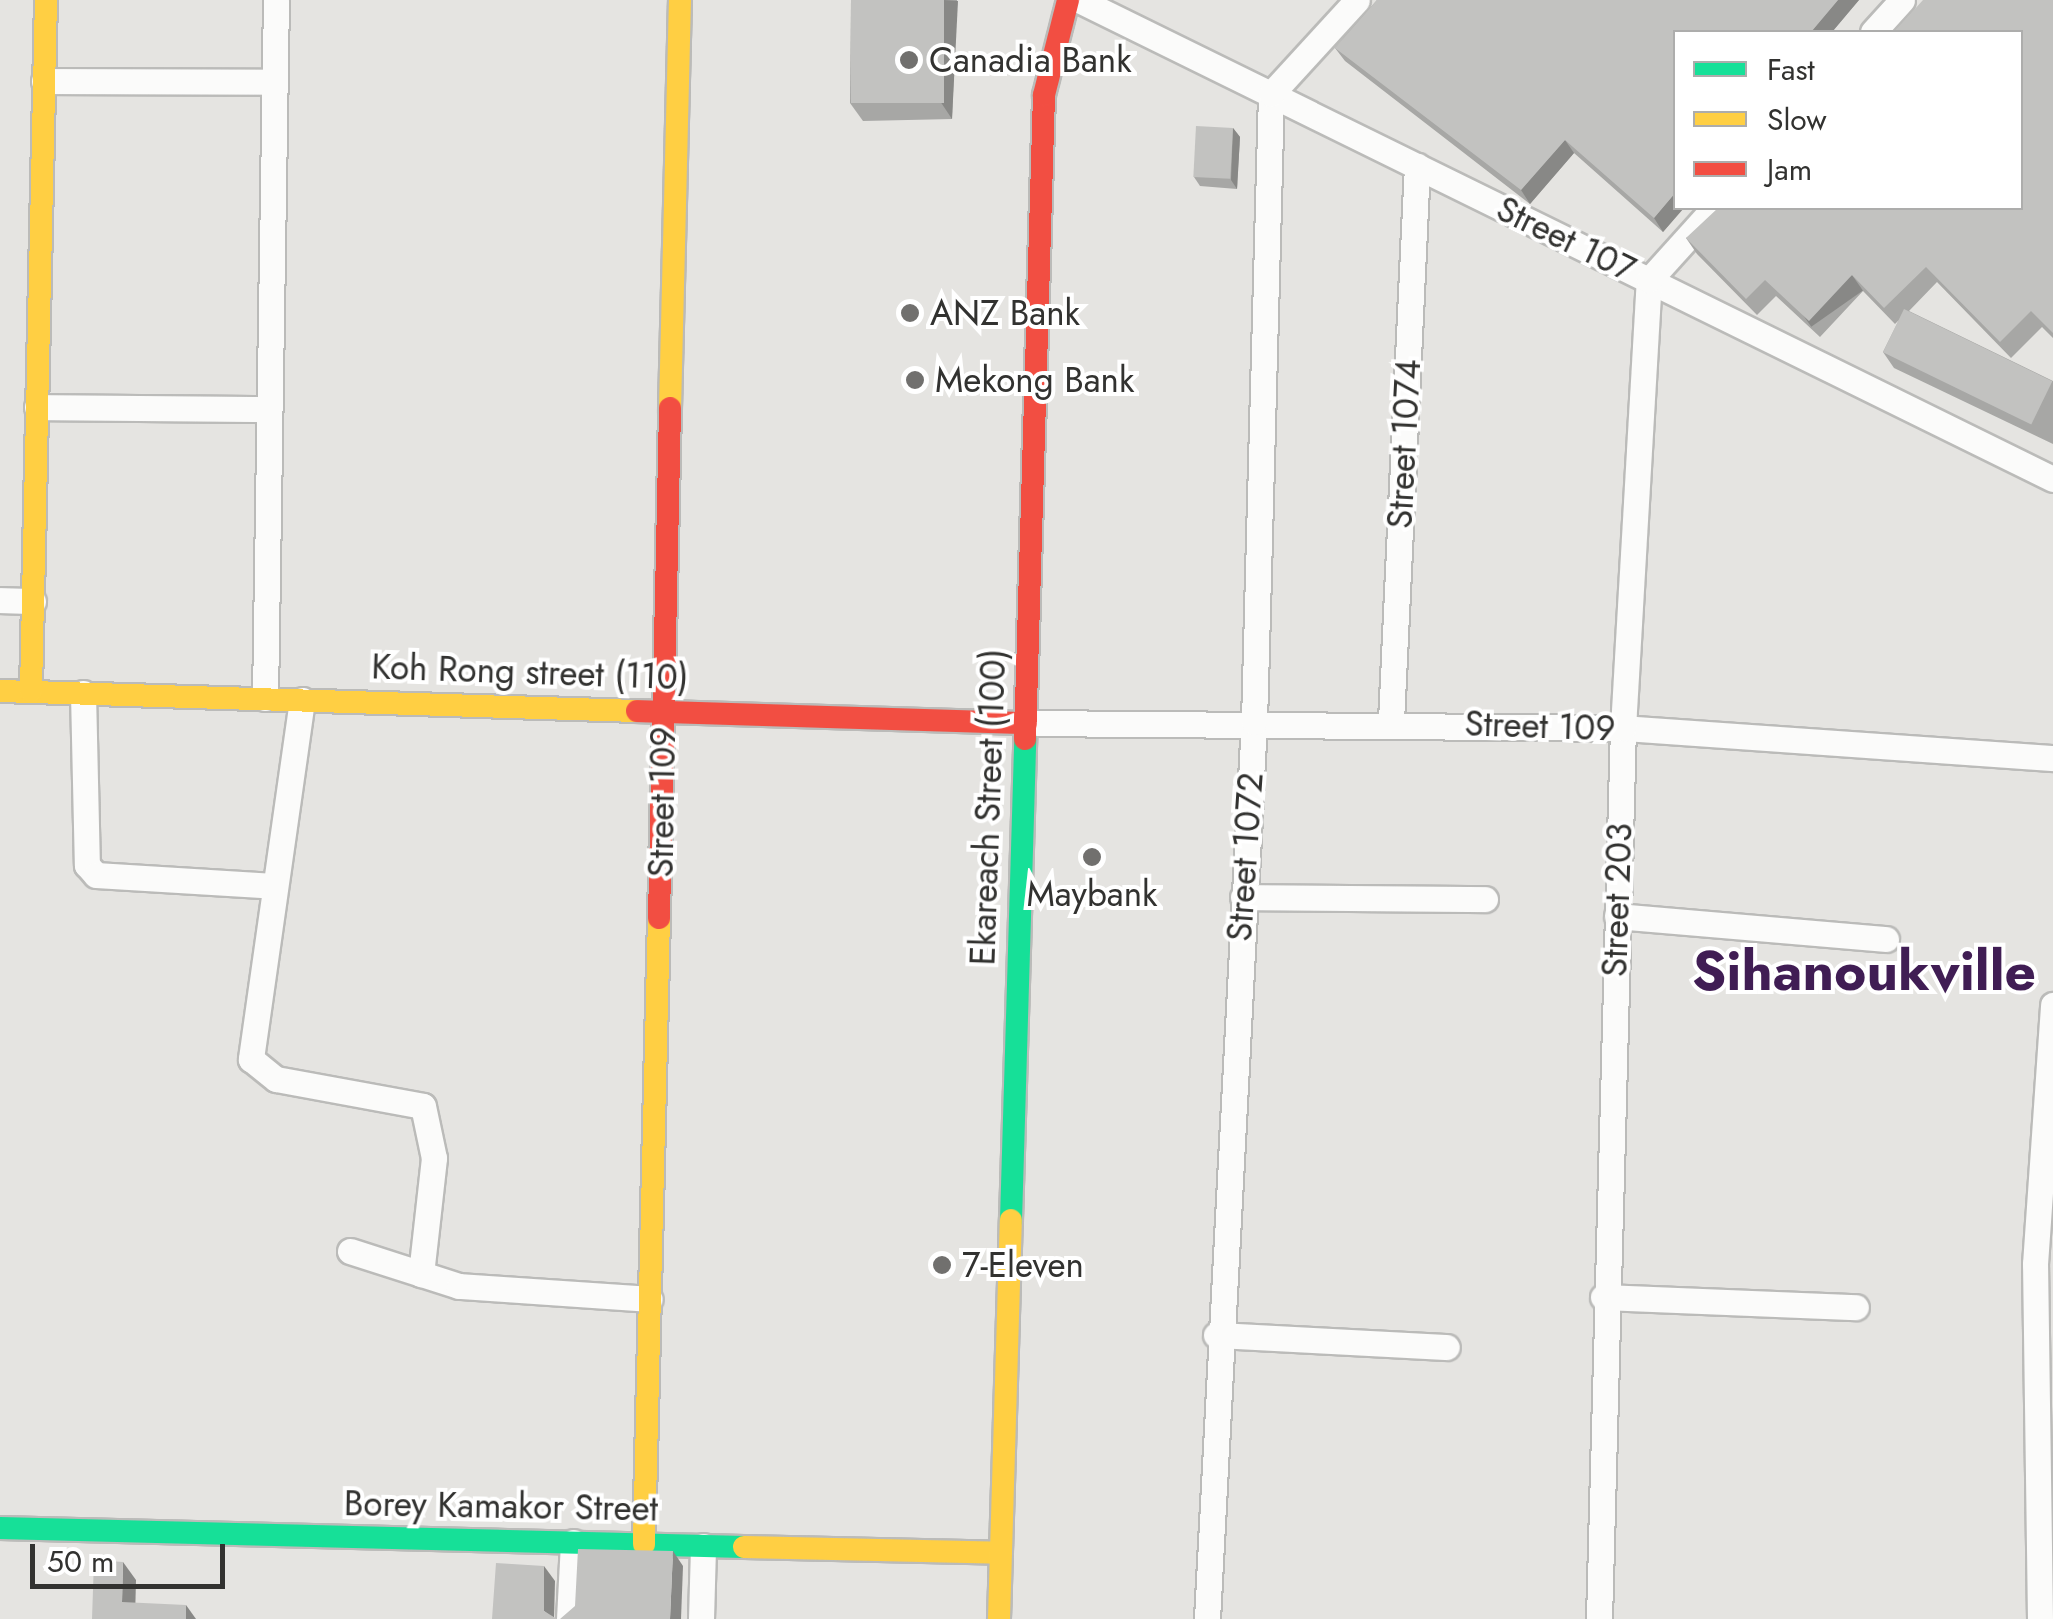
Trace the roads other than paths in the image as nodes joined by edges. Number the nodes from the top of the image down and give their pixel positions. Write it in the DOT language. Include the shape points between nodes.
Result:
graph roads {
  1 [pos="46,0"];
  2 [pos="276,0"];
  3 [pos="680,0"];
  4 [pos="1068,0"];
  5 [pos="1079,0"];
  6 [pos="1357,0"];
  7 [pos="1902,0"];
  8 [pos="1875,30"];
  9 [pos="44,81"];
  10 [pos="275,82"];
  11 [pos="1270,94"];
  12 [pos="1418,166"];
  13 [pos="1712,210"];
  14 [pos="1649,280"];
  15 [pos="38,407"];
  16 [pos="270,409"];
  17 [pos="2053,479"];
  18 [pos="0,600"];
  19 [pos="34,601"];
  20 [pos="31,691"];
  21 [pos="0,692"];
  22 [pos="82,693"];
  23 [pos="265,698"];
  24 [pos="302,700"];
  25 [pos="664,712"];
  26 [pos="1391,721"];
  27 [pos="1254,722"];
  28 [pos="1026,723"];
  29 [pos="1623,728"];
  30 [pos="2053,758"];
  31 [pos="274,886"];
  32 [pos="1243,897"];
  33 [pos="1485,899"];
  34 [pos="1617,916"];
  35 [pos="1886,938"];
  36 [pos="2053,1005"];
  37 [pos="350,1251"];
  38 [pos="2044,1265"];
  39 [pos="421,1274"];
  40 [pos="1603,1297"];
  41 [pos="650,1299"];
  42 [pos="1856,1308"];
  43 [pos="1216,1335"];
  44 [pos="1447,1347"];
  45 [pos="0,1528"];
  46 [pos="573,1542"];
  47 [pos="644,1544"];
  48 [pos="702,1546"];
  49 [pos="1000,1553"];
  50 [pos="569,1619"];
  51 [pos="701,1619"];
  52 [pos="999,1619"];
  53 [pos="1207,1619"];
  54 [pos="1598,1619"];
  55 [pos="2040,1619"];
  1 -- 9 [label="main road"];
  2 -- 10 [label="street"];
  3 -- 25 [label="main road, Street 109"];
  4 -- 28 [label="main road, Ekareach Street (100)" via="1044,95"];
  5 -- 11 [label="street, Street 107"];
  6 -- 11 [label="street"];
  7 -- 8 [label="street"];
  9 -- 10 [label="street"];
  9 -- 15 [label="main road"];
  10 -- 16 [label="street"];
  11 -- 12 [label="street, Street 107"];
  11 -- 27 [label="street, Street 1072"];
  12 -- 14 [label="street, Street 107"];
  12 -- 26 [label="street, Street 1074"];
  13 -- 14 [label="street"];
  14 -- 17 [label="street, Street 107"];
  14 -- 29 [label="street, Street 203"];
  15 -- 16 [label="street"];
  15 -- 19 [label="main road"];
  16 -- 23 [label="street"];
  18 -- 19 [label="street"];
  19 -- 20 [label="main road"];
  20 -- 21 [label="main road, Koh Rong street (110)"];
  20 -- 22 [label="main road, Koh Rong street (110)"];
  22 -- 23 [label="main road, Koh Rong street (110)"];
  22 -- 31 [label="street" via="87,865 96,875"];
  23 -- 24 [label="main road, Koh Rong street (110)"];
  24 -- 25 [label="main road, Koh Rong street (110)"];
  24 -- 31 [label="street"];
  25 -- 28 [label="main road, Koh Rong street (110)"];
  25 -- 41 [label="main road, Street 109"];
  26 -- 27 [label="street, Street 109"];
  26 -- 29 [label="street, Street 109"];
  27 -- 28 [label="street, Street 109"];
  27 -- 32 [label="street, Street 1072"];
  28 -- 49 [label="main road, Ekareach Street (100)"];
  29 -- 30 [label="street, Street 109"];
  29 -- 34 [label="street, Street 203"];
  31 -- 39 [label="street" via="251,1059 261,1074 423,1106 434,1158"];
  32 -- 33 [label="street"];
  32 -- 43 [label="street, Street 1072"];
  34 -- 35 [label="street"];
  34 -- 40 [label="street, Street 203"];
  36 -- 38 [label="street"];
  37 -- 39 [label="street"];
  38 -- 55 [label="street"];
  39 -- 41 [label="street" via="504,1291"];
  40 -- 42 [label="street"];
  40 -- 54 [label="street, Street 203"];
  41 -- 47 [label="main road, Street 109"];
  43 -- 44 [label="street"];
  43 -- 53 [label="street, Street 1072"];
  45 -- 46 [label="main road, Borey Kamakor Street"];
  46 -- 47 [label="main road, Borey Kamakor Street"];
  46 -- 50 [label="street"];
  47 -- 48 [label="main road, Borey Kamakor Street"];
  48 -- 49 [label="main road, Borey Kamakor Street"];
  48 -- 51 [label="street"];
  49 -- 52 [label="main road, Ekareach Street (100)"];
}
